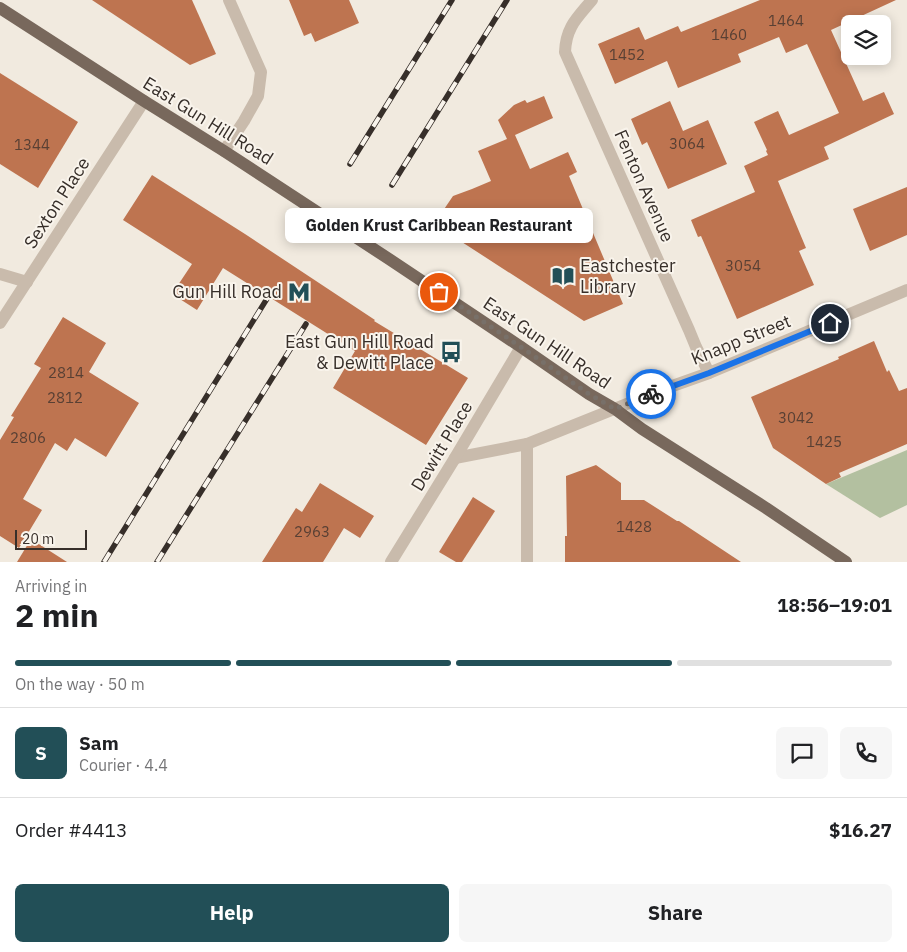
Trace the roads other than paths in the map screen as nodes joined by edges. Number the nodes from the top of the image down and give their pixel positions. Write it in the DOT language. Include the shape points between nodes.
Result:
graph roads {
  1 [pos="230,0"];
  2 [pos="592,0"];
  3 [pos="0,8"];
  4 [pos="144,101"];
  5 [pos="224,151"];
  6 [pos="0,274"];
  7 [pos="27,282"];
  8 [pos="907,290"];
  9 [pos="0,323"];
  10 [pos="521,347"];
  11 [pos="709,373"];
  12 [pos="615,409"];
  13 [pos="527,444"];
  14 [pos="455,458"];
  15 [pos="828,557"];
  16 [pos="391,562"];
  17 [pos="527,562"];
  18 [pos="846,562"];
  1 -- 5 [label="street" via="261,72 258,96"];
  2 -- 11 [label="street, Fenton Avenue" via="568,30 565,52"];
  3 -- 4 [label="main road, East Gun Hill Road"];
  4 -- 5 [label="main road, East Gun Hill Road"];
  4 -- 7 [label="street, Sexton Place"];
  5 -- 10 [label="main road, East Gun Hill Road"];
  6 -- 7 [label="street"];
  7 -- 9 [label="street, Sexton Place"];
  8 -- 11 [label="street, Knapp Street"];
  10 -- 12 [label="main road, East Gun Hill Road"];
  10 -- 14 [label="street, Dewitt Place"];
  11 -- 12 [label="street, Knapp Street"];
  12 -- 13 [label="street, Knapp Street"];
  12 -- 15 [label="main road, East Gun Hill Road" via="766,508"];
  13 -- 14 [label="street, Knapp Street"];
  13 -- 17 [label="street"];
  14 -- 16 [label="street, Dewitt Place"];
  15 -- 18 [label="main road, East Gun Hill Road"];
}
